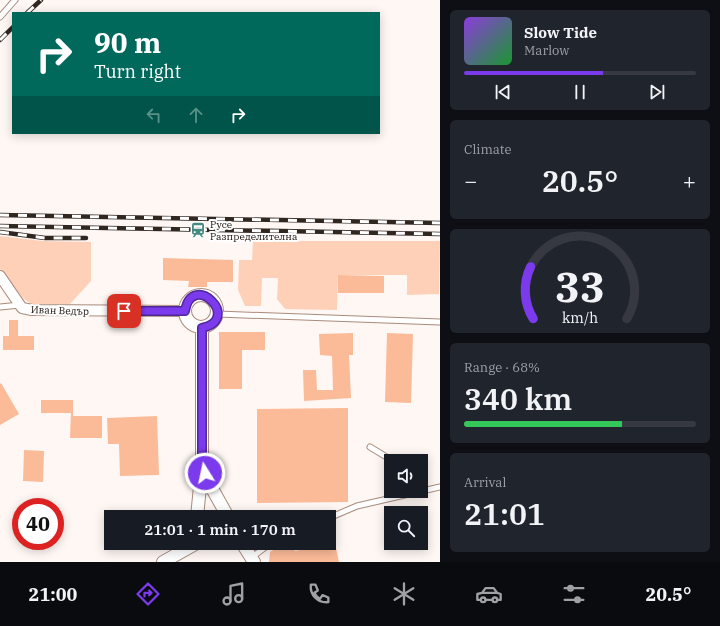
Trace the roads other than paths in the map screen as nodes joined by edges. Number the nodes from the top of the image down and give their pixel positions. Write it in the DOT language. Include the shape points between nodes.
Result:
graph roads {
  1 [pos="15,0"];
  2 [pos="0,17"];
  3 [pos="0,276"];
  4 [pos="20,305"];
  5 [pos="0,307"];
  6 [pos="185,311"];
  7 [pos="217,314"];
  8 [pos="440,322"];
  9 [pos="202,328"];
  10 [pos="370,448"];
  11 [pos="384,456"];
  12 [pos="202,463"];
  13 [pos="440,487"];
  14 [pos="428,490"];
  15 [pos="391,498"];
  16 [pos="198,510"];
  17 [pos="224,510"];
  18 [pos="336,515"];
  19 [pos="180,550"];
  20 [pos="163,562"];
  1 -- 2 [label="lane"];
  3 -- 4 [label="street, Иван Ведър"];
  4 -- 5 [label="lane"];
  4 -- 6 [label="street, Иван Ведър" via="32,310"];
  6 -- 7 [label="street" via="192,298 203,295 212,299"];
  6 -- 9 [label="street" via="188,321"];
  7 -- 8 [label="lane"];
  7 -- 9 [label="street" via="212,324"];
  9 -- 12 [label="street"];
  10 -- 11 [label="lane"];
  12 -- 16 [label="street"];
  12 -- 17 [label="street"];
  13 -- 14 [label="lane"];
  15 -- 18 [label="lane" via="357,506"];
  19 -- 20 [label="street"];
}
